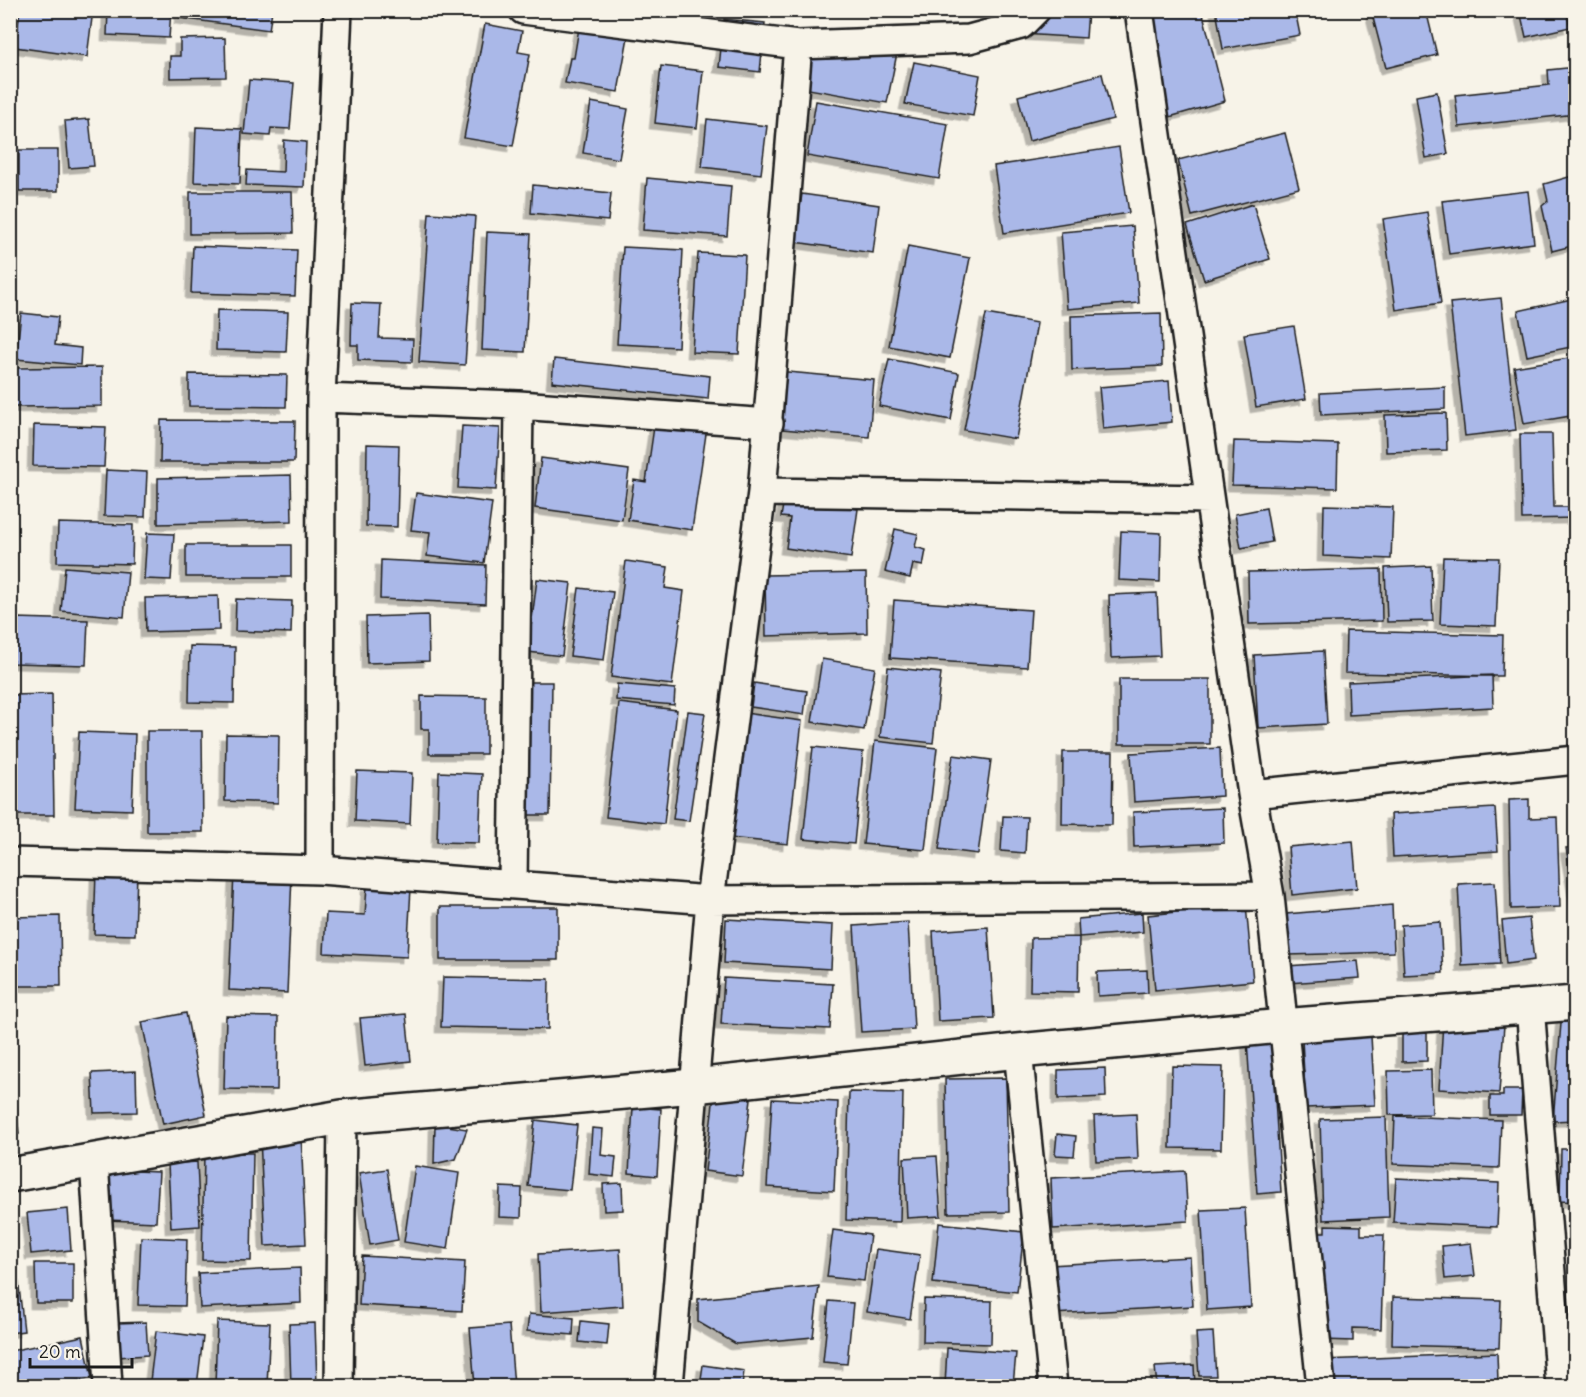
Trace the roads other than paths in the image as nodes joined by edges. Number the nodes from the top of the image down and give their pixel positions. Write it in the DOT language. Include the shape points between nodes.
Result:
graph roads {
  1 [pos="338,10"];
  2 [pos="523,10"];
  3 [pos="1036,10"];
  4 [pos="1139,10"];
  5 [pos="798,45"];
  6 [pos="321,398"];
  7 [pos="519,405"];
  8 [pos="769,423"];
  9 [pos="762,492"];
  10 [pos="1209,499"];
  11 [pos="1575,760"];
  12 [pos="1252,794"];
  13 [pos="10,862"];
  14 [pos="320,870"];
  15 [pos="513,884"];
  16 [pos="1270,896"];
  17 [pos="710,900"];
  18 [pos="1575,1003"];
  19 [pos="1530,1006"];
  20 [pos="1282,1026"];
  21 [pos="1018,1051"];
  22 [pos="694,1086"];
  23 [pos="342,1117"];
  24 [pos="94,1160"];
  25 [pos="10,1175"];
  26 [pos="108,1386"];
  27 [pos="339,1386"];
  28 [pos="669,1386"];
  29 [pos="1053,1386"];
  30 [pos="1321,1386"];
  31 [pos="1560,1386"];
  1 -- 6 [label="street"];
  2 -- 5 [label="street"];
  3 -- 5 [label="street" via="1021,25 969,39"];
  4 -- 10 [label="street"];
  5 -- 8 [label="street"];
  6 -- 7 [label="street"];
  6 -- 14 [label="street"];
  7 -- 8 [label="street"];
  7 -- 15 [label="street"];
  8 -- 9 [label="street"];
  9 -- 10 [label="street"];
  9 -- 17 [label="street"];
  10 -- 12 [label="street"];
  11 -- 12 [label="street"];
  12 -- 16 [label="street"];
  13 -- 14 [label="street"];
  14 -- 15 [label="street"];
  15 -- 17 [label="street"];
  16 -- 17 [label="street"];
  16 -- 20 [label="street"];
  17 -- 22 [label="street"];
  18 -- 19 [label="street"];
  19 -- 20 [label="street"];
  19 -- 31 [label="street"];
  20 -- 21 [label="street"];
  20 -- 30 [label="street"];
  21 -- 22 [label="street"];
  21 -- 29 [label="street"];
  22 -- 23 [label="street"];
  22 -- 28 [label="street"];
  23 -- 24 [label="street"];
  23 -- 27 [label="street"];
  24 -- 25 [label="street"];
  24 -- 26 [label="street"];
}
